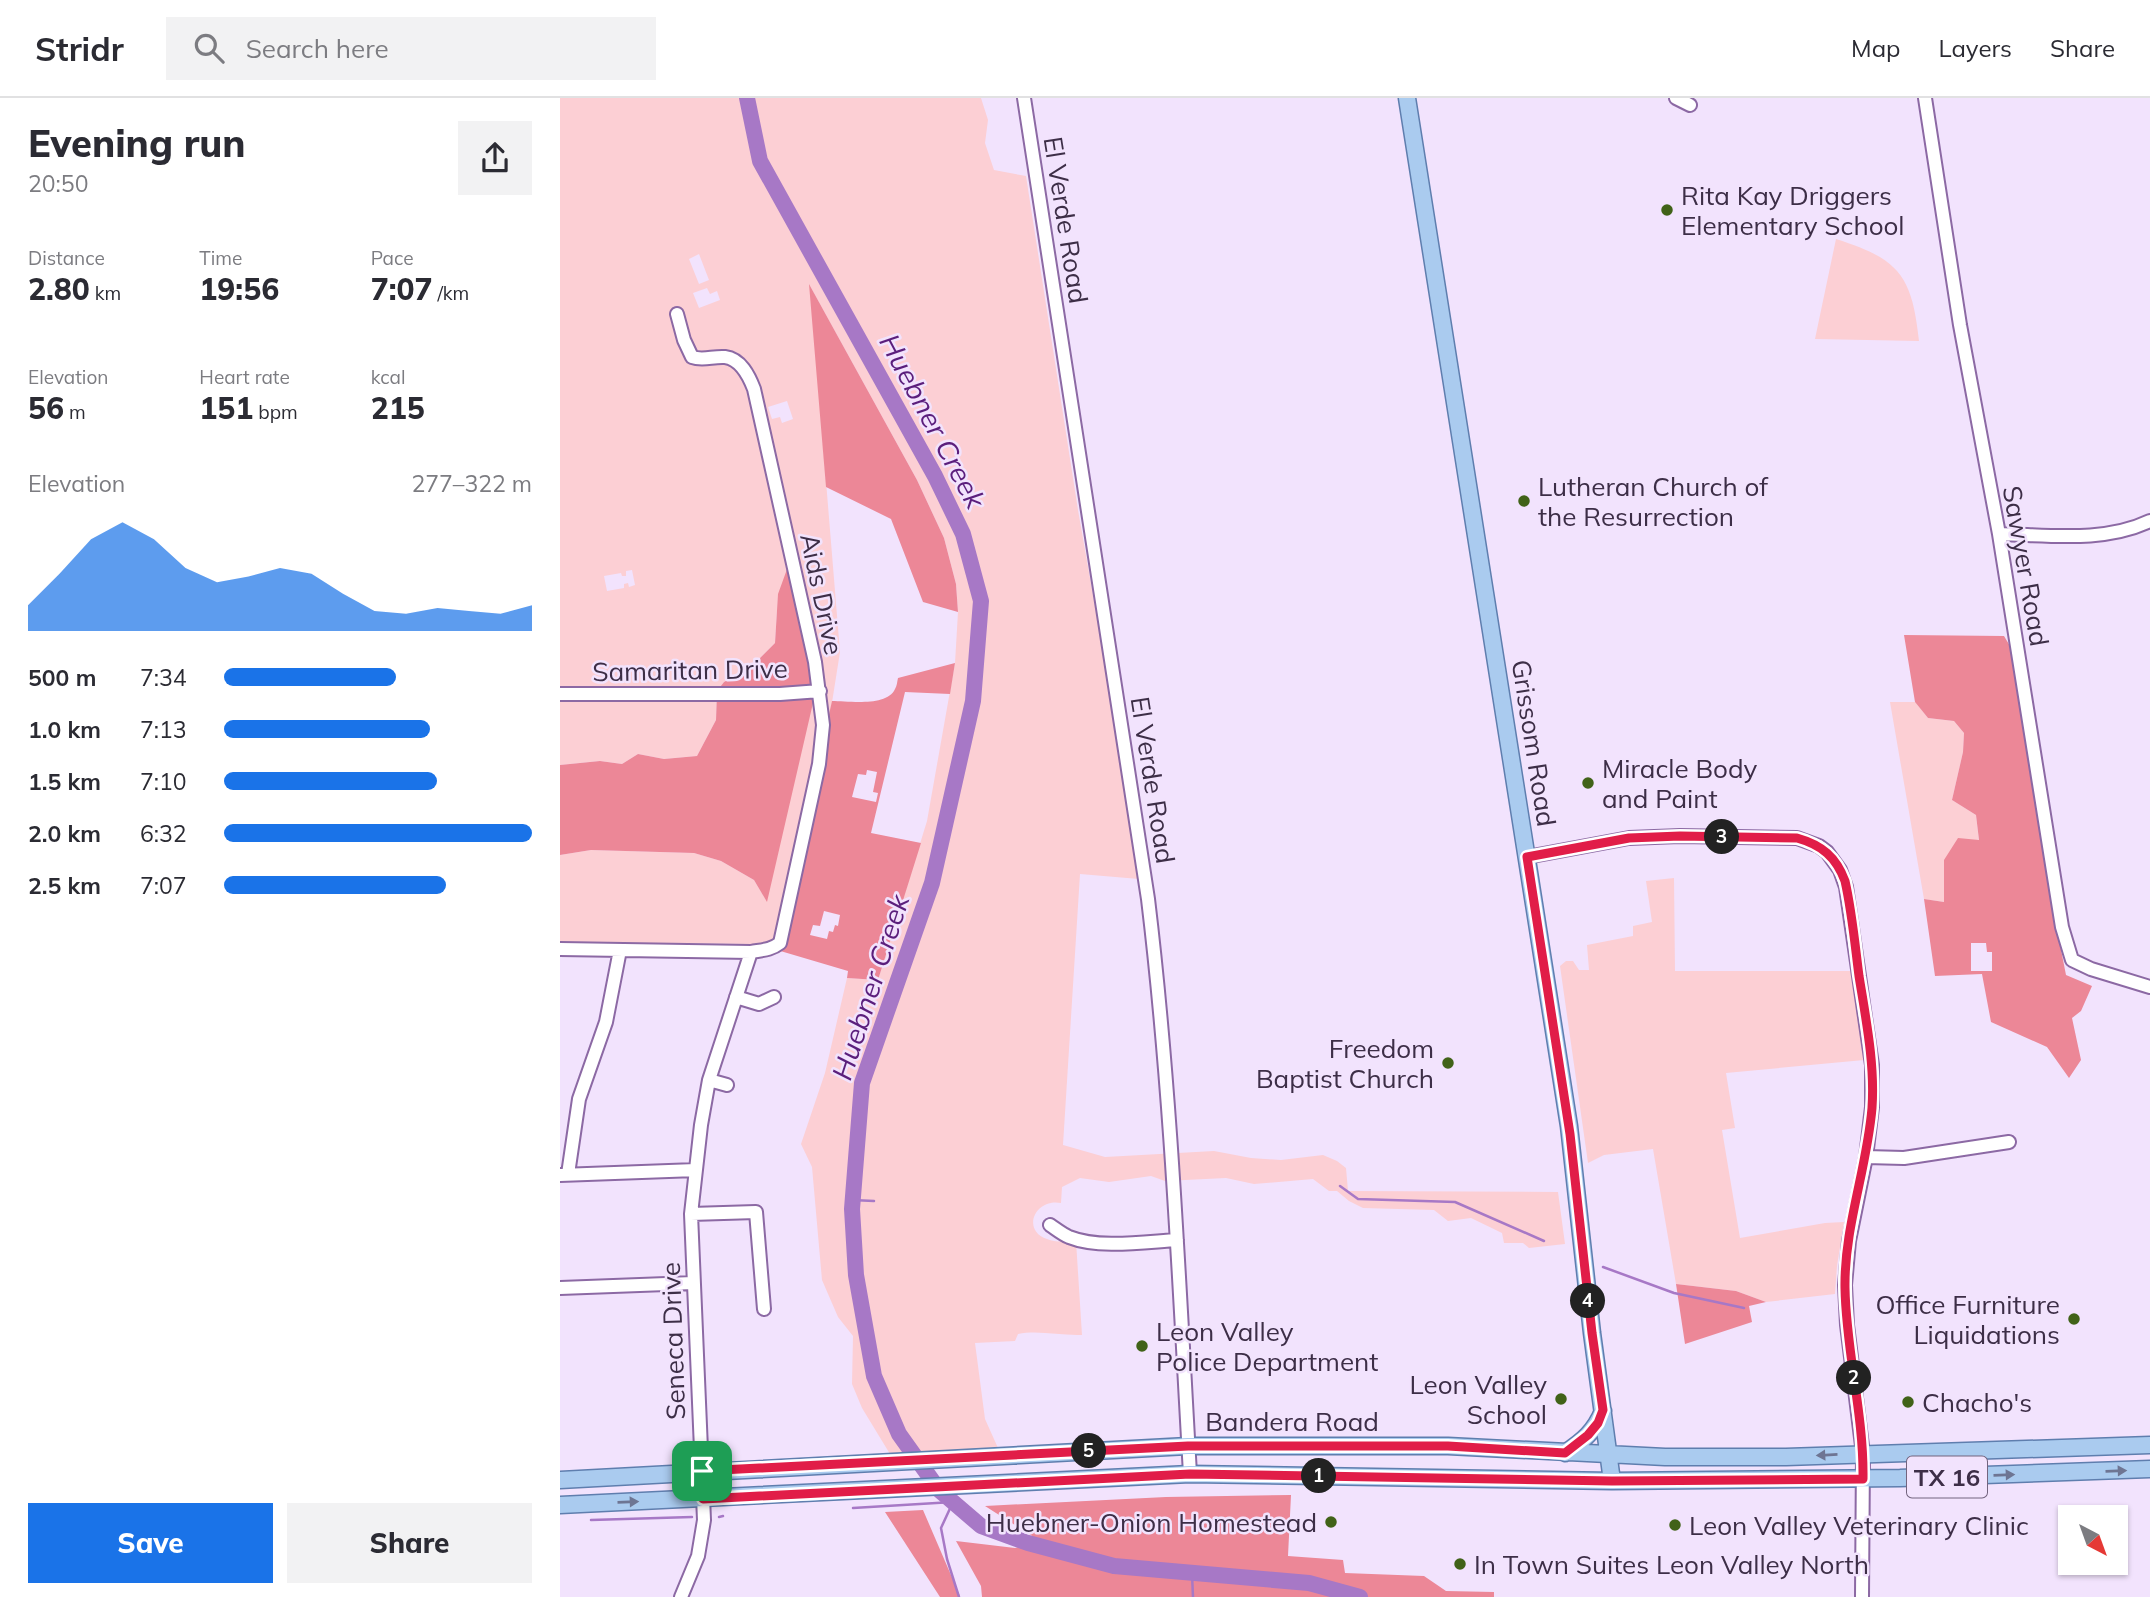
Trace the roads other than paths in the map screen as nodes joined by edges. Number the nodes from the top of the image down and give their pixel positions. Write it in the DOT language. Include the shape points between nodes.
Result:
graph roads {
  1 [pos="1024,98"];
  2 [pos="1407,98"];
  3 [pos="1676,98"];
  4 [pos="1925,98"];
  5 [pos="1690,105"];
  6 [pos="677,314"];
  7 [pos="2150,521"];
  8 [pos="1999,534"];
  9 [pos="820,691"];
  10 [pos="560,694"];
  11 [pos="1527,857"];
  12 [pos="560,949"];
  13 [pos="620,950"];
  14 [pos="751,951"];
  15 [pos="2150,987"];
  16 [pos="736,997"];
  17 [pos="774,997"];
  18 [pos="709,1080"];
  19 [pos="727,1085"];
  20 [pos="2009,1142"];
  21 [pos="1866,1157"];
  22 [pos="695,1170"];
  23 [pos="564,1175"];
  24 [pos="691,1214"];
  25 [pos="1050,1225"];
  26 [pos="1177,1240"];
  27 [pos="693,1283"];
  28 [pos="560,1288"];
  29 [pos="764,1309"];
  30 [pos="1603,1410"];
  31 [pos="2150,1445"];
  32 [pos="1188,1446"];
  33 [pos="2042,1448"];
  34 [pos="1565,1453"];
  35 [pos="1608,1454"];
  36 [pos="1863,1454"];
  37 [pos="2150,1469"];
  38 [pos="702,1471"];
  39 [pos="1190,1474"];
  40 [pos="2044,1474"];
  41 [pos="1863,1479"];
  42 [pos="560,1480"];
  43 [pos="1612,1481"];
  44 [pos="703,1499"];
  45 [pos="560,1505"];
  46 [pos="681,1597"];
  47 [pos="1862,1597"];
  1 -- 26 [label="street, El Verde Road" via="1148,899"];
  2 -- 11 [label="main road, Grissom Road"];
  3 -- 5 [label="street"];
  4 -- 8 [label="street, Sawyer Road" via="1960,326"];
  6 -- 9 [label="street, Aids Drive" via="692,357 731,359 748,375 754,389"];
  7 -- 8 [label="street" via="2098,536"];
  8 -- 15 [label="street, Sawyer Road" via="2062,928 2071,960"];
  9 -- 10 [label="street, Samaritan Drive"];
  9 -- 14 [label="street, Aids Drive" via="824,725 819,764 780,943 769,950"];
  11 -- 21 [label="street" via="1629,838 1680,836 1797,838 1827,852 1846,887 1872,1065"];
  11 -- 30 [label="main road, Grissom Road" via="1570,1134"];
  12 -- 13 [label="street"];
  13 -- 14 [label="street"];
  13 -- 23 [label="street" via="606,1022 579,1099"];
  14 -- 16 [label="street, Seneca Drive"];
  16 -- 17 [label="street" via="759,1004"];
  16 -- 18 [label="street, Seneca Drive"];
  18 -- 19 [label="street"];
  18 -- 22 [label="street, Seneca Drive"];
  20 -- 21 [label="street" via="1904,1158"];
  21 -- 36 [label="street" via="1845,1285"];
  22 -- 23 [label="street"];
  22 -- 24 [label="street, Seneca Drive"];
  24 -- 27 [label="street, Seneca Drive"];
  24 -- 29 [label="street" via="756,1212"];
  25 -- 26 [label="street" via="1077,1240"];
  26 -- 32 [label="street, El Verde Road"];
  27 -- 28 [label="street"];
  27 -- 38 [label="street, Seneca Drive"];
  30 -- 34 [label="main road" via="1588,1435"];
  30 -- 35 [label="main road, Grissom Road"];
  31 -- 33 [label="main road, Bandera Road / TX 16"];
  32 -- 34 [label="main road, Bandera Road / TX 16" via="1448,1446"];
  32 -- 38 [label="main road, Bandera Road / TX 16"];
  32 -- 39 [label="street, El Verde Road"];
  33 -- 36 [label="main road, Bandera Road / TX 16"];
  33 -- 40 [label="main road"];
  34 -- 35 [label="main road, Bandera Road / TX 16"];
  36 -- 35 [label="main road, Bandera Road / TX 16, one-way"];
  35 -- 43 [label="main road, Grissom Road"];
  36 -- 41 [label="street"];
  40 -- 37 [label="main road, Bandera Road / TX 16, one-way"];
  38 -- 42 [label="main road, Bandera Road / TX 16"];
  38 -- 44 [label="street, Seneca Drive"];
  39 -- 43 [label="main road, Bandera Road / TX 16"];
  39 -- 44 [label="main road, Bandera Road / TX 16"];
  41 -- 40 [label="main road, Bandera Road / TX 16, one-way"];
  41 -- 43 [label="main road, Bandera Road / TX 16"];
  41 -- 47 [label="street"];
  45 -- 44 [label="main road, Bandera Road / TX 16, one-way"];
  44 -- 46 [label="street, Seneca Drive" via="702,1538"];
}
